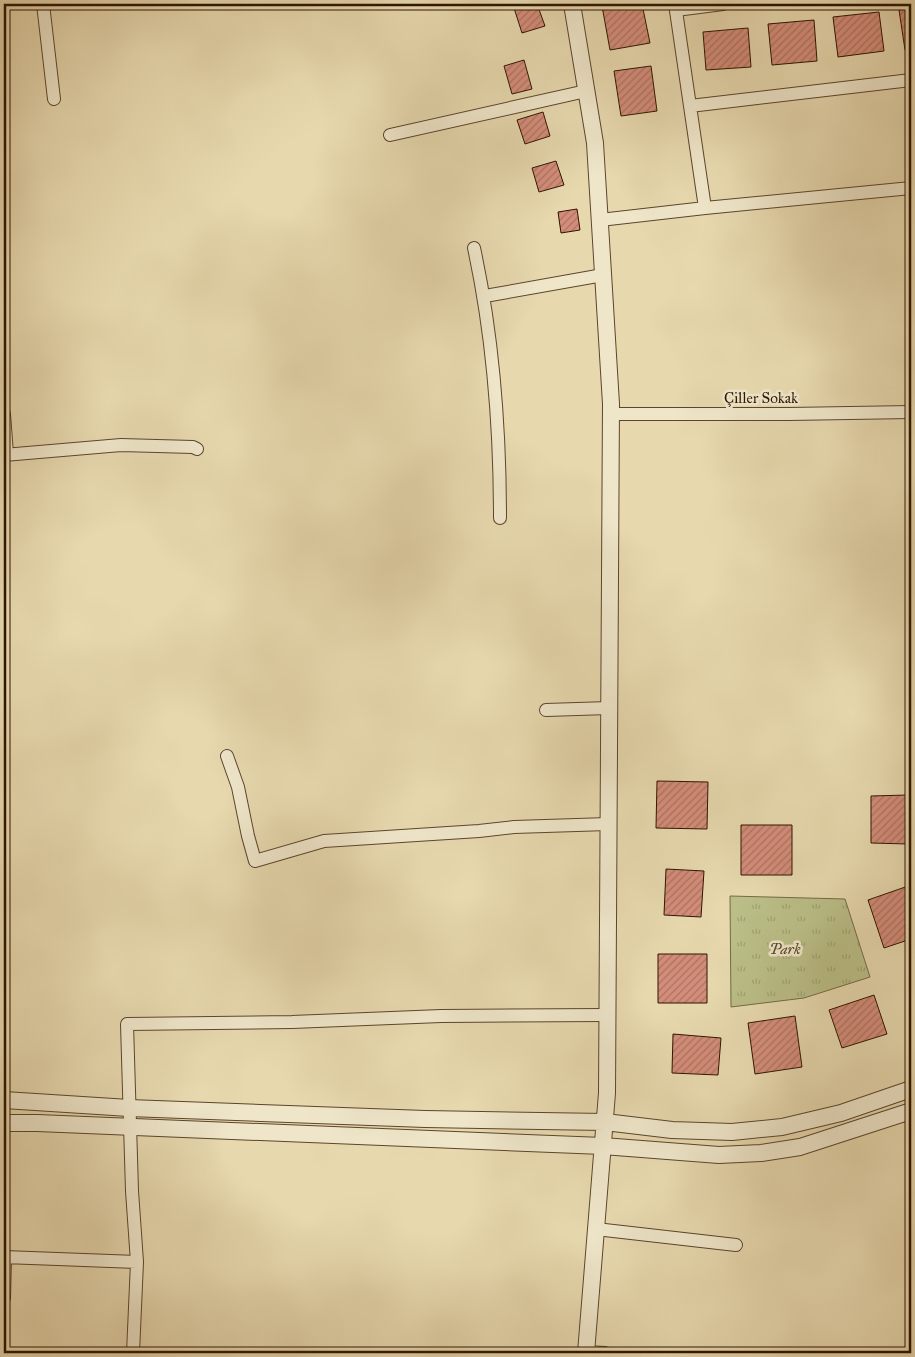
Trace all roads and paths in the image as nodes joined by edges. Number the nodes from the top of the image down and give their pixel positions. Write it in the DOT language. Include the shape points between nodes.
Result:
graph roads {
  1 [pos="43,4"];
  2 [pos="572,4"];
  3 [pos="723,4"];
  4 [pos="676,7"];
  5 [pos="911,80"];
  6 [pos="586,90"];
  7 [pos="54,100"];
  8 [pos="690,106"];
  9 [pos="390,135"];
  10 [pos="911,188"];
  11 [pos="705,208"];
  12 [pos="600,220"];
  13 [pos="474,248"];
  14 [pos="603,275"];
  15 [pos="485,296"];
  16 [pos="911,412"];
  17 [pos="4,414"];
  18 [pos="611,414"];
  19 [pos="197,449"];
  20 [pos="5,455"];
  21 [pos="500,518"];
  22 [pos="609,708"];
  23 [pos="546,710"];
  24 [pos="227,756"];
  25 [pos="608,824"];
  26 [pos="607,1015"];
  27 [pos="911,1089"];
  28 [pos="4,1100"];
  29 [pos="129,1108"];
  30 [pos="911,1111"];
  31 [pos="605,1122"];
  32 [pos="4,1123"];
  33 [pos="130,1128"];
  34 [pos="602,1146"];
  35 [pos="596,1229"];
  36 [pos="736,1245"];
  37 [pos="5,1257"];
  38 [pos="137,1262"];
  39 [pos="4,1298"];
  40 [pos="133,1353"];
  41 [pos="586,1353"];
  42 [pos="605,1353"];
  1 -- 7 [label="street"];
  2 -- 6 [label="street"];
  3 -- 4 [label="street"];
  4 -- 8 [label="street"];
  5 -- 8 [label="street"];
  6 -- 9 [label="street"];
  6 -- 12 [label="street" via="595,143"];
  8 -- 11 [label="street"];
  10 -- 11 [label="street"];
  11 -- 12 [label="street"];
  12 -- 14 [label="street"];
  13 -- 15 [label="street"];
  14 -- 15 [label="street"];
  14 -- 18 [label="street"];
  15 -- 21 [label="street" via="500,465"];
  16 -- 18 [label="street, Çiller Sokak"];
  17 -- 20 [label="street"];
  18 -- 22 [label="street"];
  19 -- 20 [label="street" via="121,444"];
  22 -- 23 [label="street"];
  22 -- 25 [label="street"];
  24 -- 25 [label="street" via="256,860 324,841 514,826"];
  25 -- 26 [label="street"];
  26 -- 29 [label="street" via="127,1024"];
  26 -- 31 [label="street"];
  27 -- 31 [label="street" via="841,1113 782,1127 732,1132 672,1130"];
  28 -- 29 [label="street"];
  29 -- 31 [label="street"];
  29 -- 33 [label="street"];
  30 -- 34 [label="street" via="800,1146 761,1153 720,1155"];
  31 -- 34 [label="street"];
  32 -- 33 [label="street"];
  33 -- 34 [label="street"];
  33 -- 38 [label="street"];
  34 -- 35 [label="street"];
  35 -- 36 [label="street"];
  35 -- 41 [label="street"];
  37 -- 38 [label="street"];
  37 -- 39 [label="street"];
  38 -- 40 [label="street"];
  41 -- 42 [label="street"];
}
